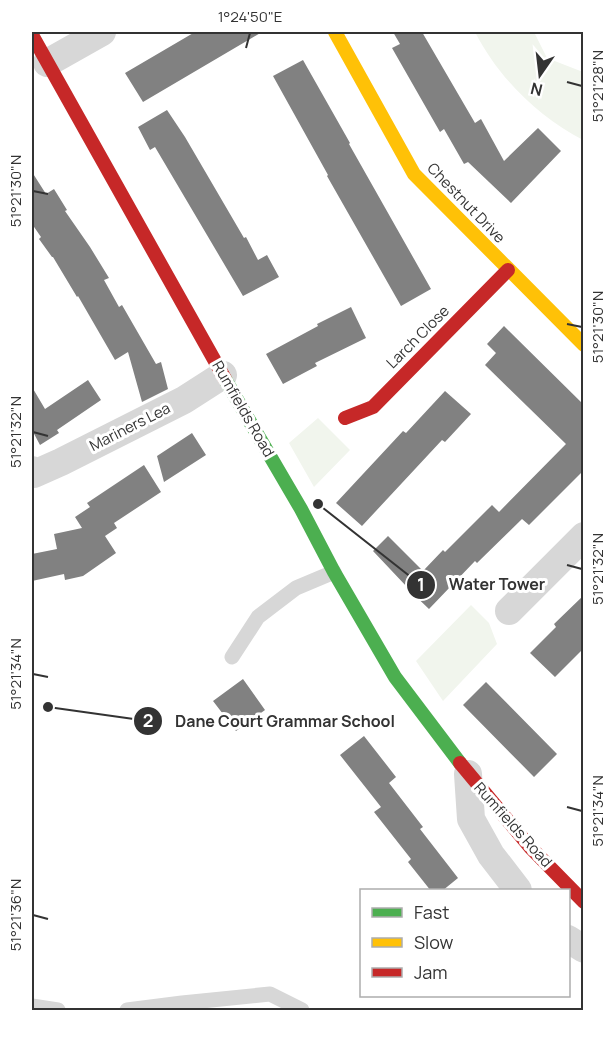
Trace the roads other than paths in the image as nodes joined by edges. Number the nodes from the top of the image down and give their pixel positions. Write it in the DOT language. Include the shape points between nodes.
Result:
graph roads {
  1 [pos="102,32"];
  2 [pos="335,32"];
  3 [pos="32,35"];
  4 [pos="47,63"];
  5 [pos="508,270"];
  6 [pos="584,345"];
  7 [pos="223,375"];
  8 [pos="345,418"];
  9 [pos="32,473"];
  10 [pos="584,536"];
  11 [pos="334,572"];
  12 [pos="509,611"];
  13 [pos="232,657"];
  14 [pos="468,774"];
  15 [pos="516,889"];
  16 [pos="584,902"];
  17 [pos="570,940"];
  18 [pos="584,949"];
  19 [pos="32,1006"];
  20 [pos="58,1011"];
  21 [pos="127,1011"];
  22 [pos="302,1011"];
  1 -- 4 [label="street"];
  2 -- 5 [label="street, Chestnut Drive" via="414,174"];
  3 -- 4 [label="street, Rumfields Road"];
  4 -- 7 [label="street, Rumfields Road"];
  5 -- 6 [label="street, Chestnut Drive"];
  5 -- 8 [label="street, Larch Close" via="373,407"];
  7 -- 9 [label="street, Mariners Lea" via="184,400 62,462"];
  7 -- 11 [label="street, Rumfields Road"];
  10 -- 12 [label="street"];
  11 -- 13 [label="lane" via="296,588 258,617"];
  11 -- 14 [label="street, Rumfields Road" via="395,676"];
  14 -- 15 [label="street, Rumfields Road" via="471,819"];
  14 -- 16 [label="street, Rumfields Road" via="530,847"];
  17 -- 18 [label="street"];
  19 -- 20 [label="lane"];
  21 -- 22 [label="lane" via="270,994"];
}
